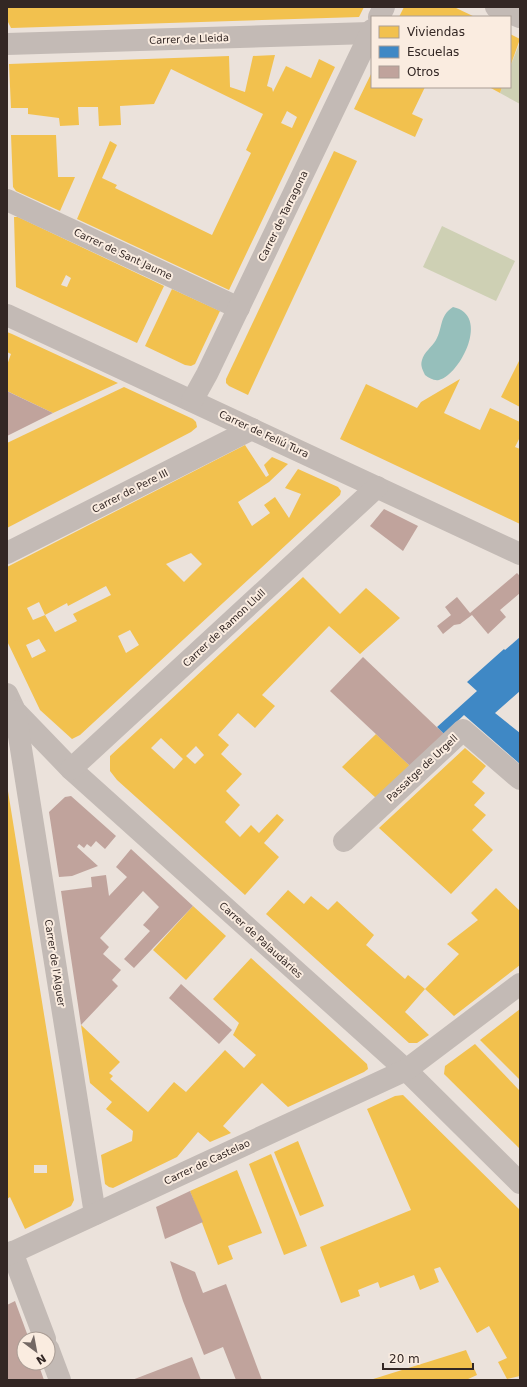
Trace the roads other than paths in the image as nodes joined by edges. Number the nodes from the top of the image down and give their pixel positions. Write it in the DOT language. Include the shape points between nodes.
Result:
graph roads {
  1 [pos="384,7"];
  2 [pos="496,7"];
  3 [pos="380,16"];
  4 [pos="520,17"];
  5 [pos="371,27"];
  6 [pos="371,33"];
  7 [pos="7,44"];
  8 [pos="7,200"];
  9 [pos="239,308"];
  10 [pos="7,314"];
  11 [pos="192,401"];
  12 [pos="252,429"];
  13 [pos="377,487"];
  14 [pos="7,553"];
  15 [pos="520,554"];
  16 [pos="11,703"];
  17 [pos="72,769"];
  18 [pos="520,779"];
  19 [pos="344,841"];
  20 [pos="520,984"];
  21 [pos="406,1070"];
  22 [pos="520,1182"];
  23 [pos="95,1214"];
  24 [pos="10,1254"];
  25 [pos="42,1331"];
  26 [pos="56,1369"];
  27 [pos="60,1380"];
  1 -- 3 [label="street, Carrer de Tarragona"];
  2 -- 4 [label="street"];
  5 -- 7 [label="street, Carrer de Lleida"];
  6 -- 9 [label="street, Carrer de Tarragona"];
  8 -- 9 [label="street, Carrer de Sant Jaume"];
  9 -- 11 [label="street, Carrer de Tarragona"];
  10 -- 11 [label="street, Carrer de Feliú Tura"];
  11 -- 12 [label="street, Carrer de Feliú Tura"];
  12 -- 13 [label="street, Carrer de Feliú Tura"];
  12 -- 14 [label="street, Carrer de Pere III"];
  13 -- 15 [label="street, Carrer de Feliú Tura"];
  13 -- 17 [label="street, Carrer de Ramon Llull"];
  16 -- 17 [label="street, Carrer de Palaudàries"];
  16 -- 23 [label="street, Carrer de l'Alguer"];
  17 -- 21 [label="street, Carrer de Palaudàries"];
  18 -- 19 [label="street, Passatge de Urgell" via="463,730"];
  20 -- 21 [label="street, Carrer de Castelao"];
  21 -- 22 [label="street, Carrer de Palaudàries"];
  21 -- 23 [label="street, Carrer de Castelao"];
  23 -- 24 [label="street, Carrer de Castelao"];
  24 -- 25 [label="street"];
  26 -- 27 [label="street"];
}
